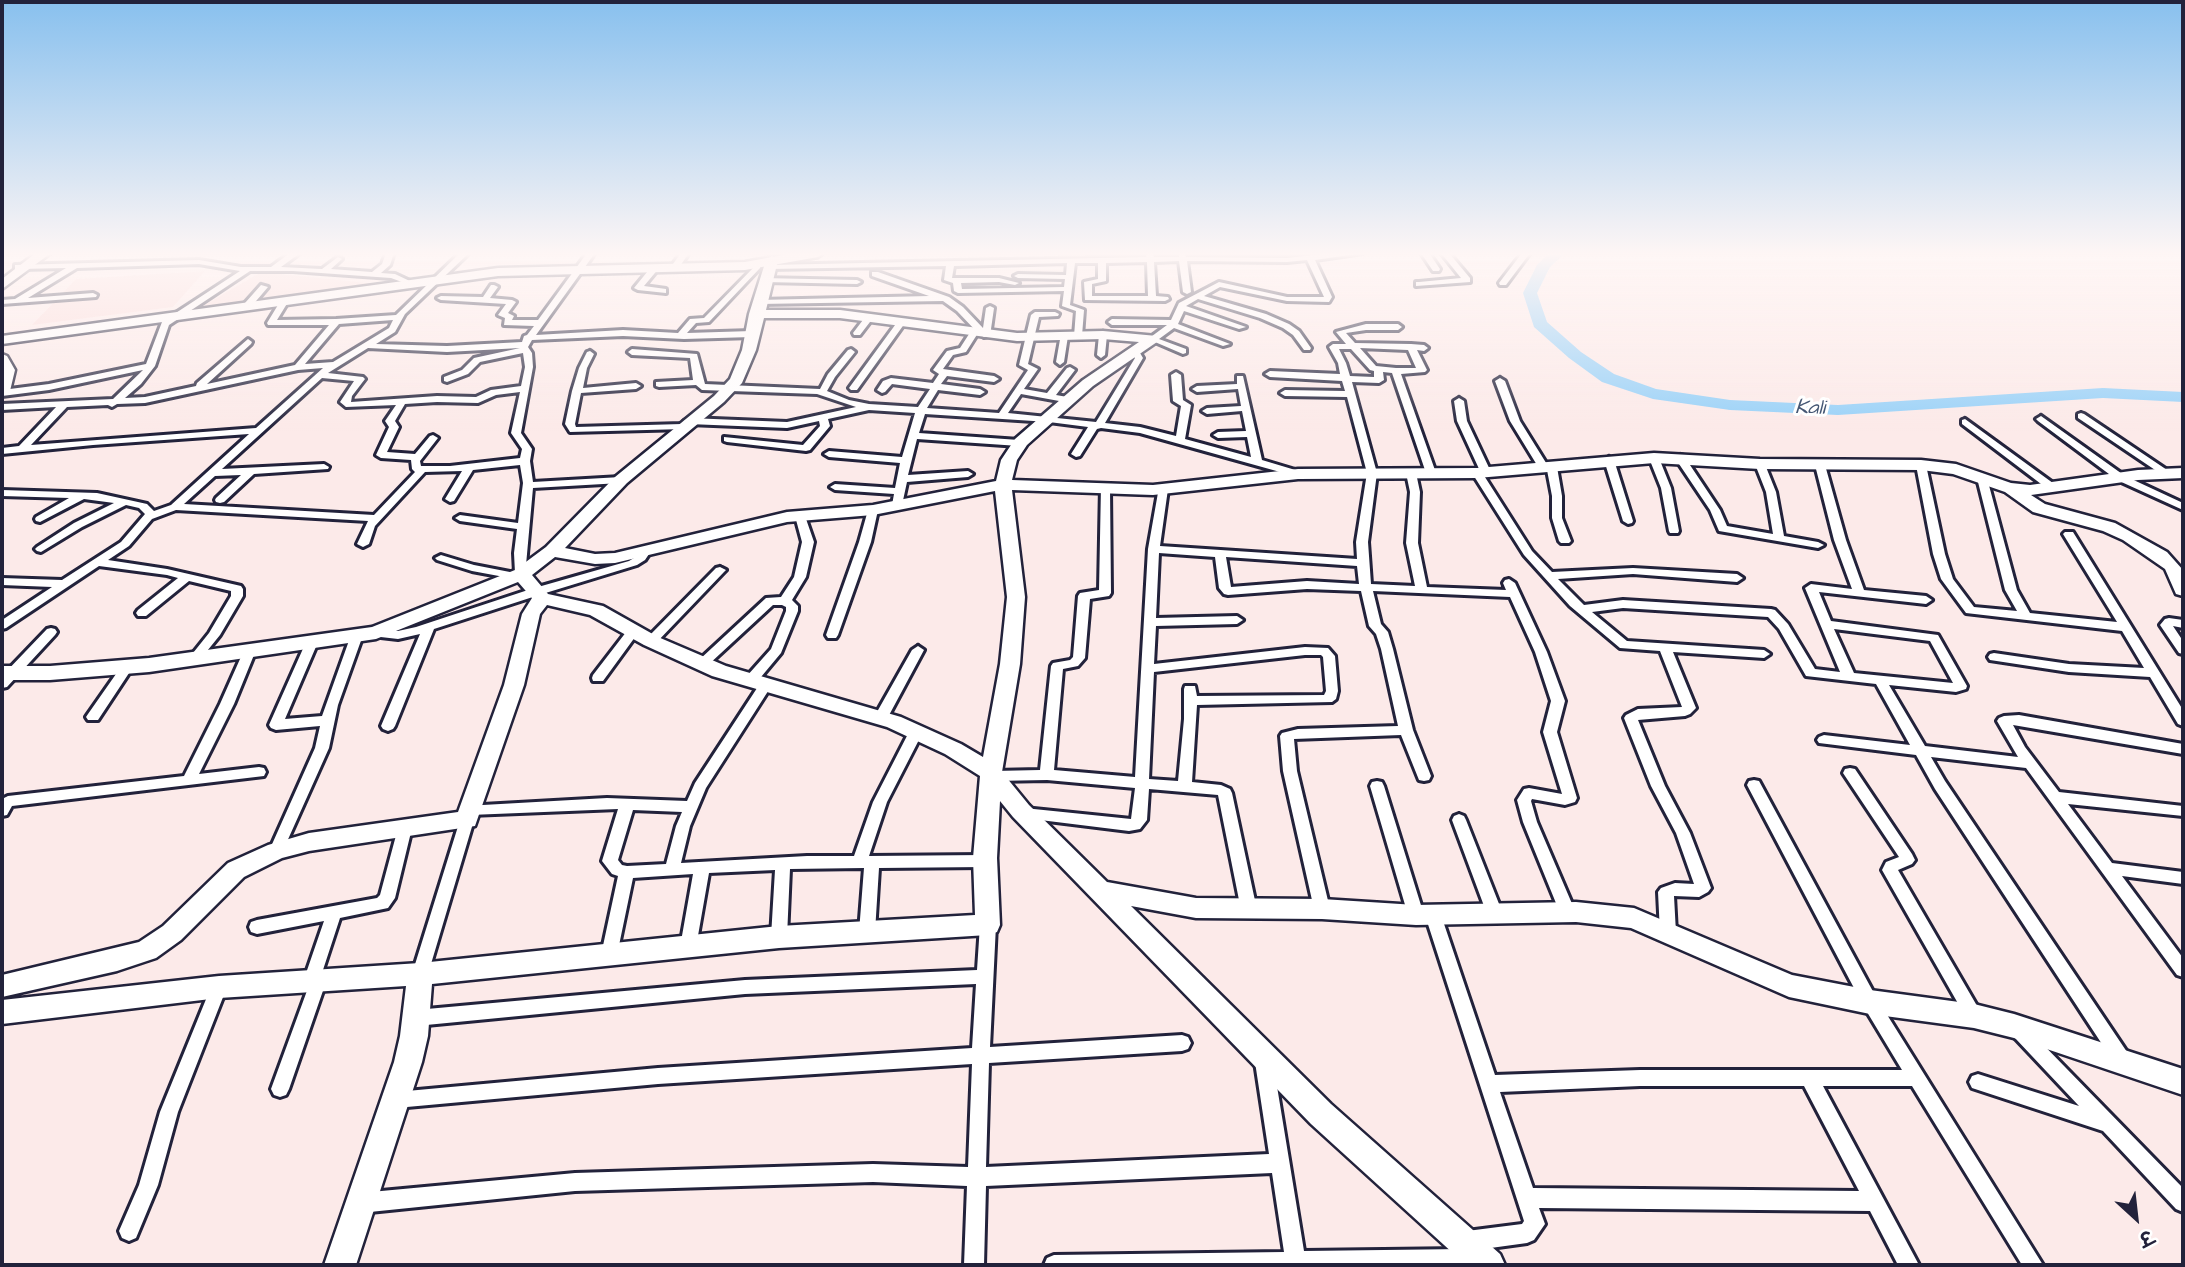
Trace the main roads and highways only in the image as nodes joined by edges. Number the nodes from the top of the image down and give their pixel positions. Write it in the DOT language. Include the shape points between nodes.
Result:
graph roads {
  1 [pos="206,312"];
  2 [pos="213,312"];
  3 [pos="172,318"];
  4 [pos="2,335"];
  5 [pos="2,340"];
  6 [pos="2,359"];
  7 [pos="2,392"];
  1 -- 3 [label="main road"];
  2 -- 3 [label="main road"];
  3 -- 4 [label="main road"];
  3 -- 5 [label="main road"];
  6 -- 7 [label="main road" via="7,370"];
}
